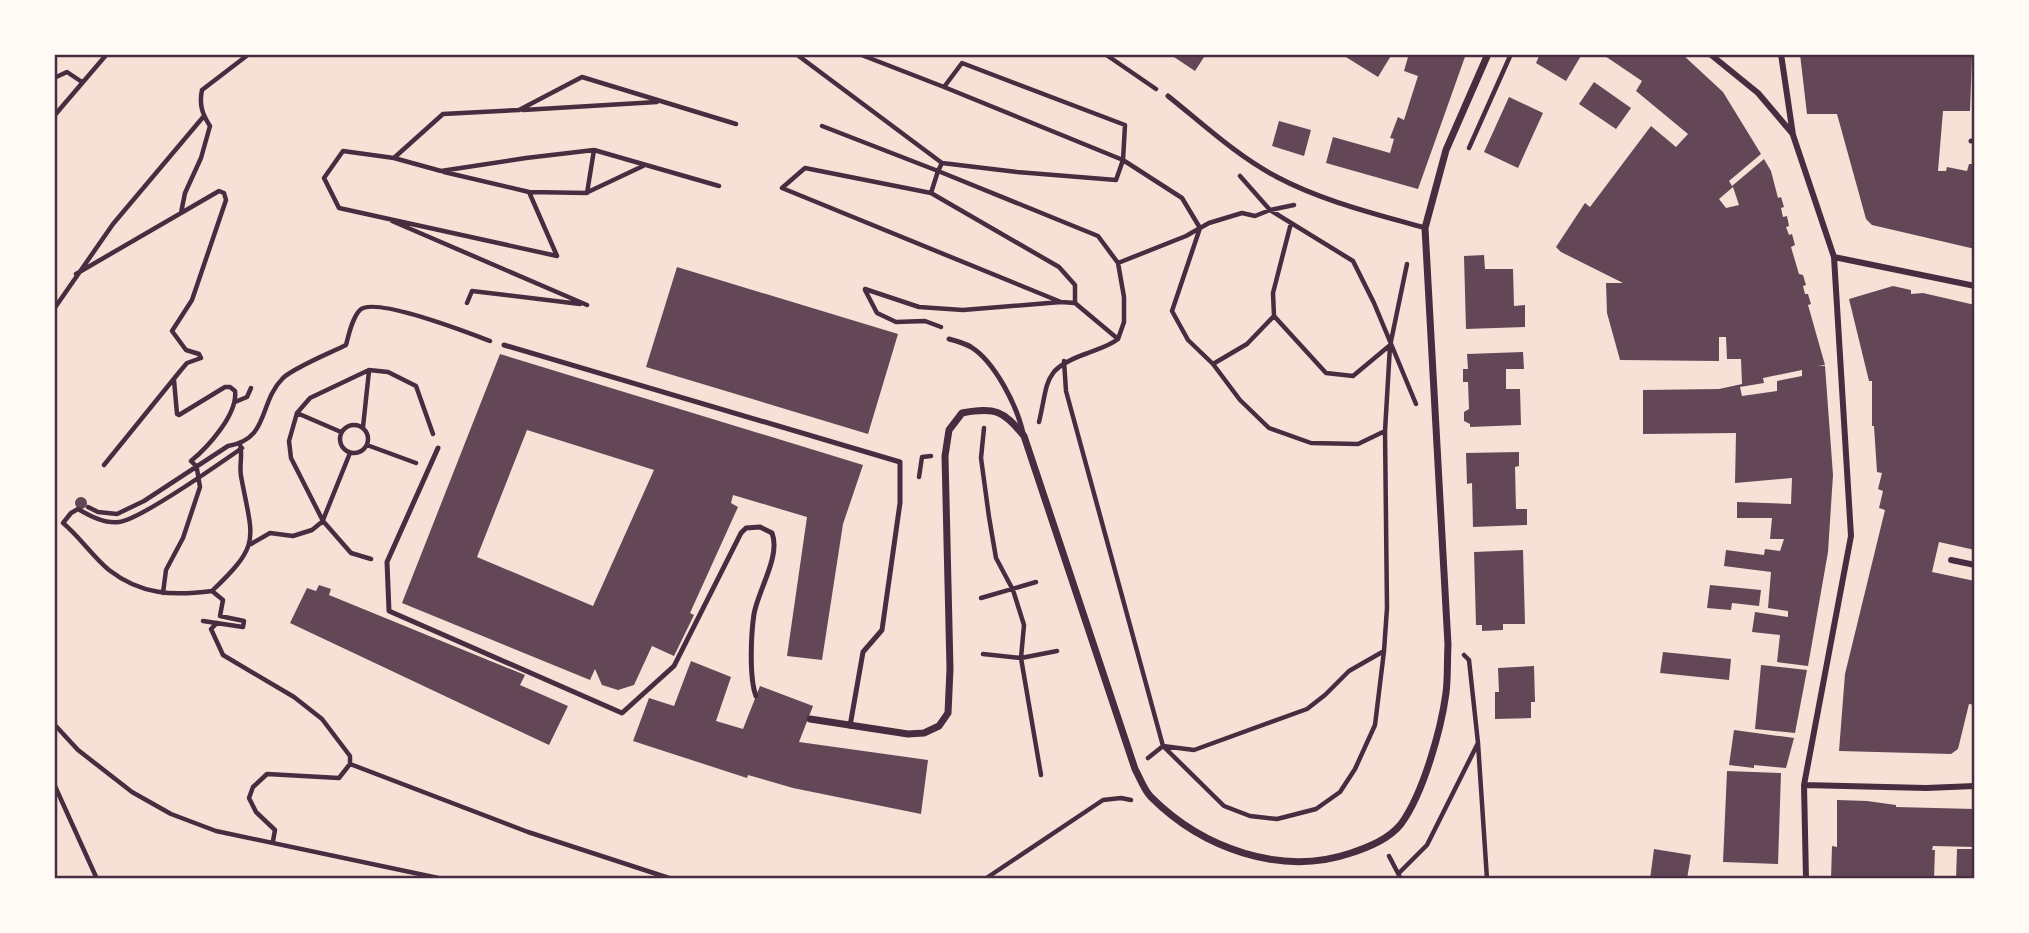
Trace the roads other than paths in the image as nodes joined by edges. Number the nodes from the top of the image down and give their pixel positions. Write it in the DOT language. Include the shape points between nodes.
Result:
graph roads {
  1 [pos="1488,54"];
  2 [pos="1710,54"];
  3 [pos="1781,54"];
  4 [pos="1168,96"];
  5 [pos="1793,135"];
  6 [pos="1425,228"];
  7 [pos="1834,257"];
  8 [pos="1975,286"];
  9 [pos="949,339"];
  10 [pos="504,345"];
  11 [pos="1024,436"];
  12 [pos="438,448"];
  13 [pos="1951,560"];
  14 [pos="1975,565"];
  15 [pos="756,696"];
  16 [pos="810,719"];
  17 [pos="850,726"];
  18 [pos="1804,785"];
  19 [pos="1975,786"];
  20 [pos="1806,879"];
  1 -- 6 [label="street" via="1446,150"];
  2 -- 5 [label="street" via="1758,93"];
  3 -- 5 [label="street"];
  4 -- 6 [label="lane" via="1275,176"];
  5 -- 7 [label="street"];
  6 -- 11 [label="street" via="1448,645 1446,694 1423,782 1400,825 1378,843 1334,859 1282,860 1238,853 1196,833 1149,795 1135,769"];
  7 -- 8 [label="street"];
  7 -- 18 [label="street" via="1851,536"];
  9 -- 11 [label="lane" via="982,357 1011,397"];
  10 -- 17 [label="lane" via="900,463 900,503 883,630 863,652"];
  11 -- 17 [label="street" via="1009,418 985,408 962,413 949,430 945,456 948,713 939,726 924,733"];
  12 -- 15 [label="lane" via="387,562 389,611 622,713 674,666 741,533 761,527 772,533 775,548 754,613 751,684"];
  13 -- 14 [label="street"];
  16 -- 17 [label="street"];
  18 -- 19 [label="street"];
  18 -- 20 [label="street"];
}
